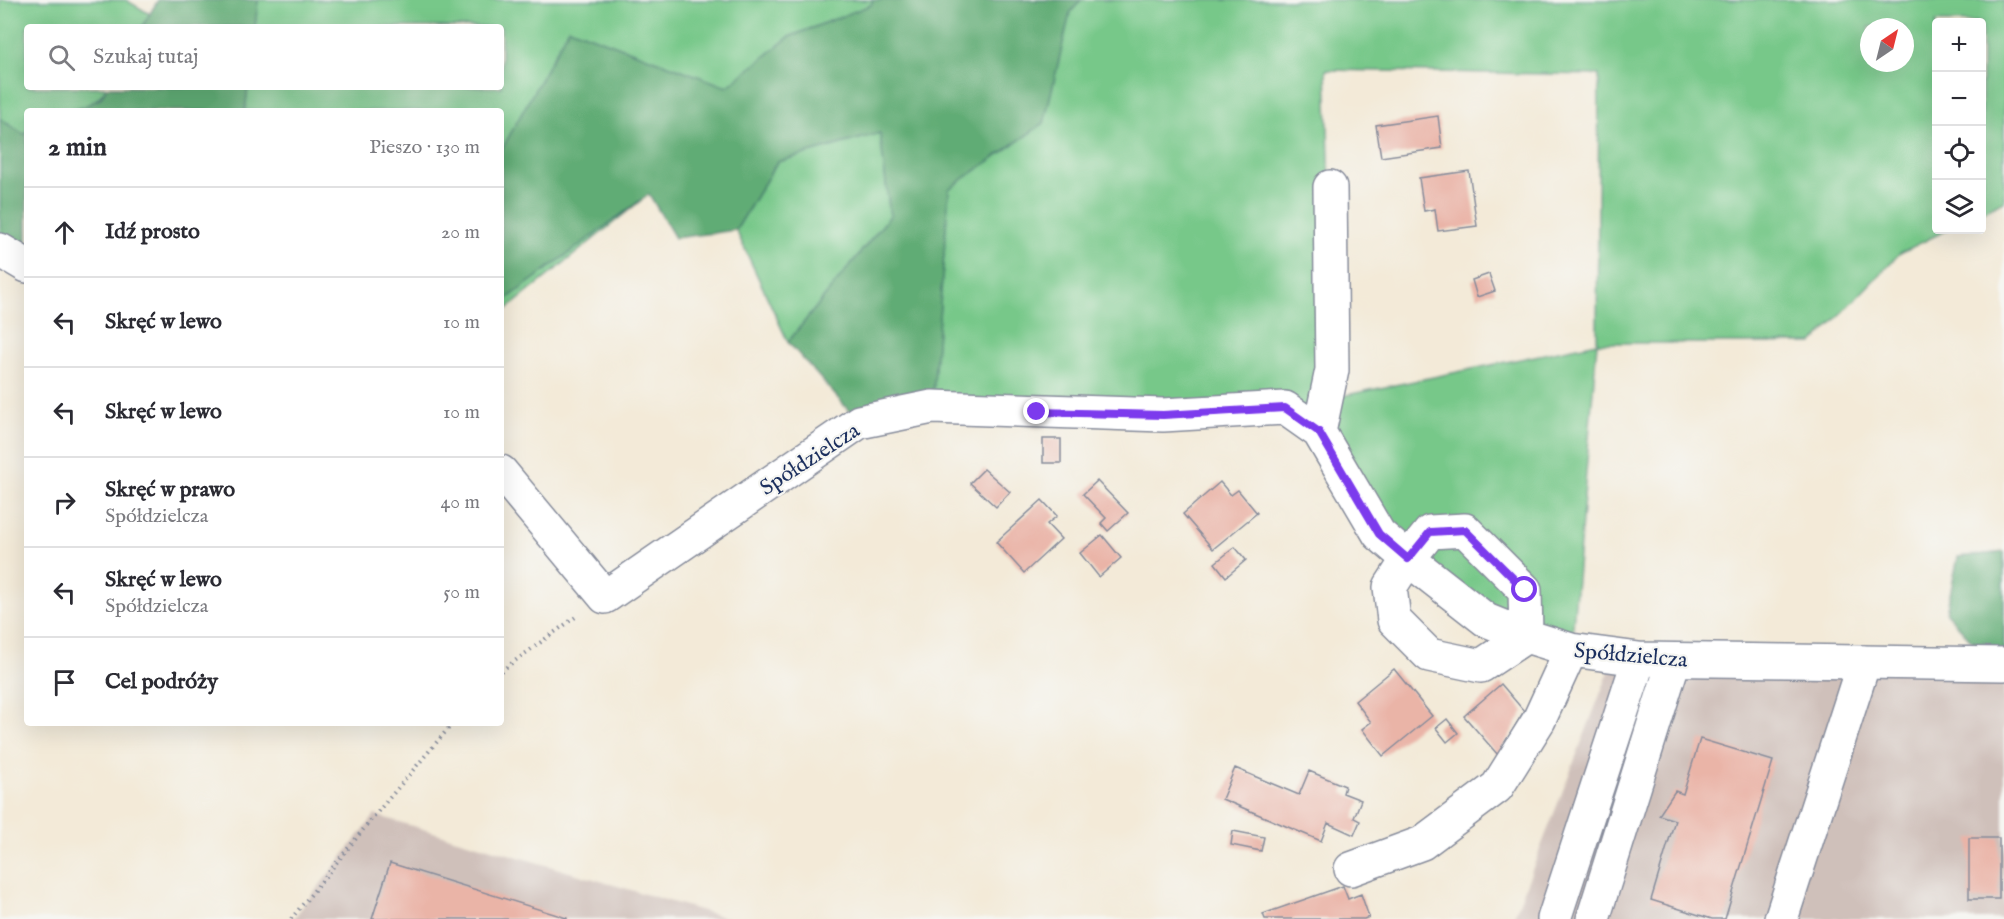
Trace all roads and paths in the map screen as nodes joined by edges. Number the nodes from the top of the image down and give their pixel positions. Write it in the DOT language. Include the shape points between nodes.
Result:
graph roads {
  1 [pos="1330,187"];
  2 [pos="0,250"];
  3 [pos="24,264"];
  4 [pos="1319,432"];
  5 [pos="504,476"];
  6 [pos="1408,559"];
  7 [pos="605,597"];
  8 [pos="1526,636"];
  9 [pos="1571,650"];
  10 [pos="1639,659"];
  11 [pos="1674,660"];
  12 [pos="1864,662"];
  13 [pos="2004,664"];
  14 [pos="504,669"];
  15 [pos="450,726"];
  16 [pos="1351,869"];
  17 [pos="291,919"];
  18 [pos="1554,919"];
  19 [pos="1593,919"];
  20 [pos="1780,919"];
  1 -- 4 [label="street" via="1332,370"];
  2 -- 3 [label="street"];
  4 -- 6 [label="street, Spółdzielcza" via="1379,534"];
  4 -- 7 [label="street, Spółdzielcza" via="1285,408 1163,415 932,407 859,422"];
  5 -- 7 [label="street"];
  6 -- 8 [label="street, Spółdzielcza" via="1486,620"];
  6 -- 8 [label="street" via="1430,532 1465,530 1525,590"];
  6 -- 8 [label="street" via="1390,587 1394,620 1429,655 1481,666"];
  7 -- 14 [label="path"];
  8 -- 9 [label="street, Spółdzielcza"];
  9 -- 10 [label="street, Spółdzielcza"];
  9 -- 16 [label="street" via="1539,720 1497,787 1422,843"];
  10 -- 11 [label="street, Spółdzielcza"];
  10 -- 18 [label="street"];
  11 -- 12 [label="street, Spółdzielcza"];
  11 -- 19 [label="street"];
  12 -- 13 [label="street, Spółdzielcza"];
  12 -- 20 [label="street"];
  15 -- 17 [label="path"];
}
